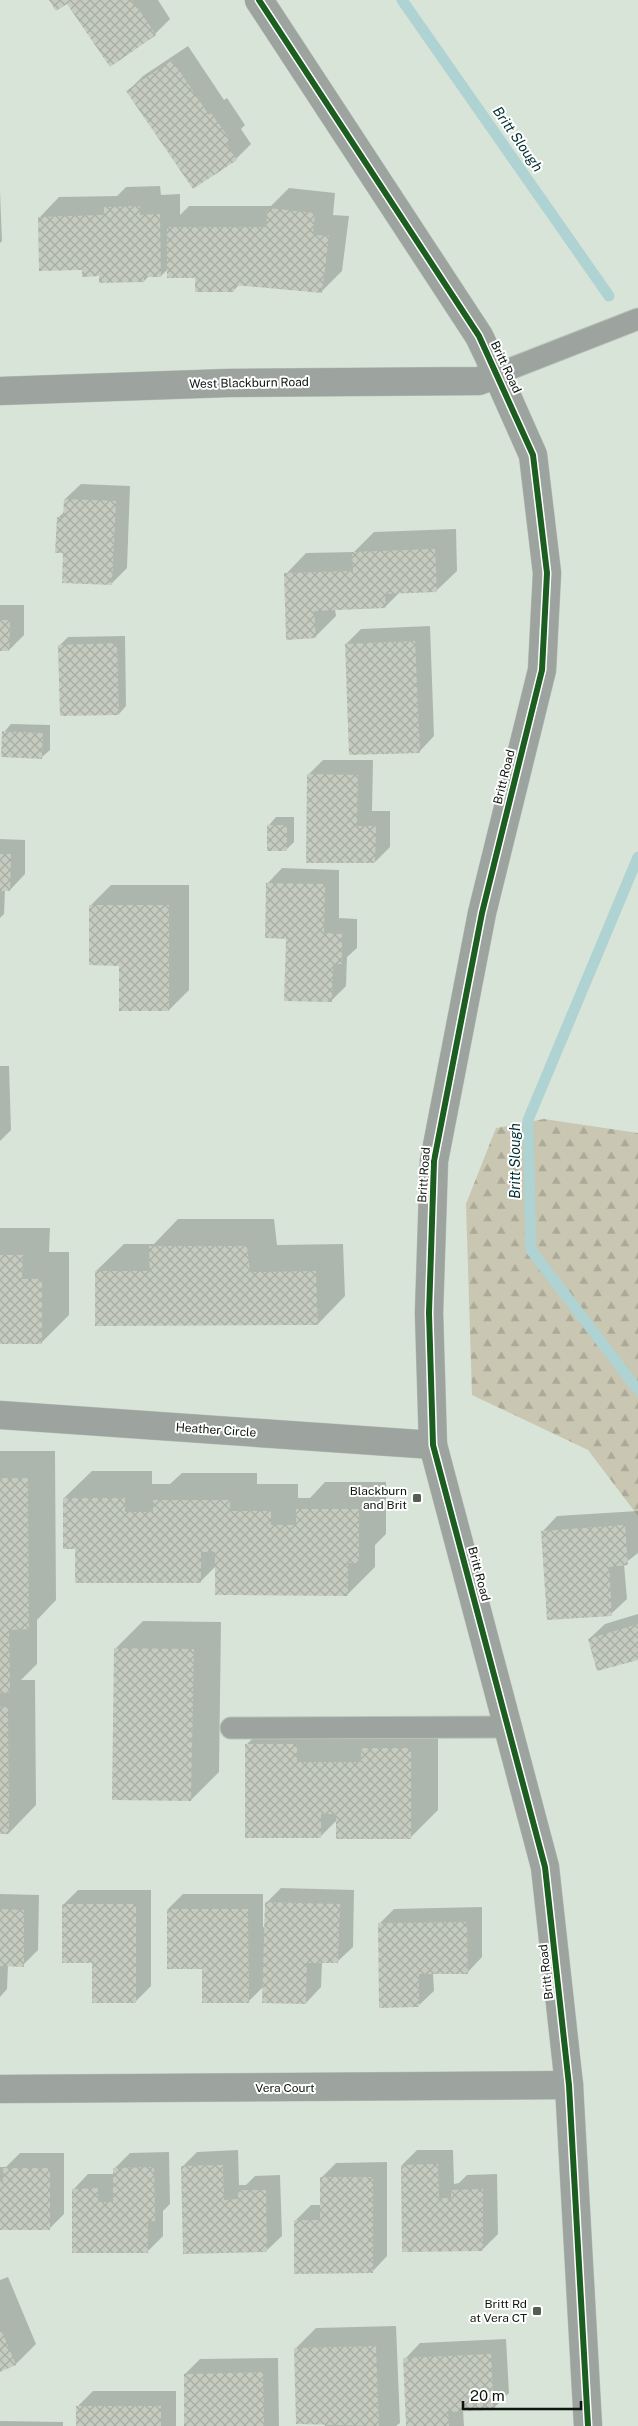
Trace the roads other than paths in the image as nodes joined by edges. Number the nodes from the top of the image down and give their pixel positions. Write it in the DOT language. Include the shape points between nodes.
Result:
graph roads {
  1 [pos="259,0"];
  2 [pos="638,319"];
  3 [pos="496,374"];
  4 [pos="0,391"];
  5 [pos="0,1415"];
  6 [pos="433,1445"];
  7 [pos="508,1727"];
  8 [pos="231,1728"];
  9 [pos="569,2085"];
  10 [pos="0,2089"];
  11 [pos="588,2426"];
  1 -- 3 [label="street, Britt Road" via="479,336"];
  2 -- 3 [label="lane"];
  3 -- 4 [label="street, West Blackburn Road" via="479,381 228,383"];
  3 -- 6 [label="street, Britt Road" via="533,455 547,573 542,670 482,913 434,1161 429,1313"];
  5 -- 6 [label="street, Heather Circle"];
  6 -- 7 [label="street, Britt Road"];
  7 -- 8 [label="lane"];
  7 -- 9 [label="street, Britt Road" via="545,1867"];
  9 -- 10 [label="street, Vera Court"];
  9 -- 11 [label="street, Britt Road"];
}
